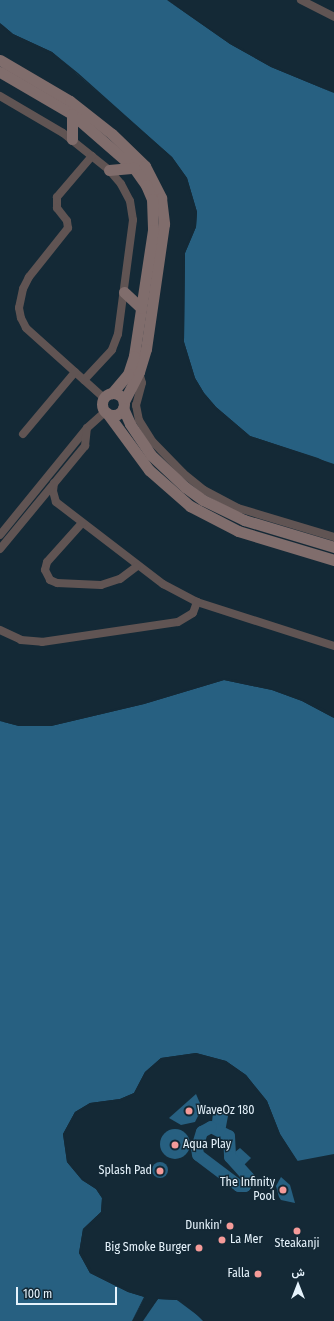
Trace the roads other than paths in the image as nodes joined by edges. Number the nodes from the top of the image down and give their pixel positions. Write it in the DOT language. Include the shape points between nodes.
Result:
graph roads {
  1 [pos="301,0"];
  2 [pos="334,16"];
  3 [pos="0,60"];
  4 [pos="0,72"];
  5 [pos="0,96"];
  6 [pos="72,114"];
  7 [pos="72,139"];
  8 [pos="92,156"];
  9 [pos="134,168"];
  10 [pos="109,170"];
  11 [pos="124,292"];
  12 [pos="141,308"];
  13 [pos="75,372"];
  14 [pos="139,372"];
  15 [pos="84,380"];
  16 [pos="108,395"];
  17 [pos="124,405"];
  18 [pos="106,412"];
  19 [pos="87,428"];
  20 [pos="23,434"];
  21 [pos="54,483"];
  22 [pos="56,502"];
  23 [pos="38,503"];
  24 [pos="82,522"];
  25 [pos="312,530"];
  26 [pos="0,535"];
  27 [pos="298,536"];
  28 [pos="334,537"];
  29 [pos="334,547"];
  30 [pos="0,549"];
  31 [pos="334,560"];
  32 [pos="137,566"];
  33 [pos="197,602"];
  34 [pos="0,630"];
  35 [pos="334,646"];
  1 -- 2 [label="street"];
  3 -- 14 [label="street" via="81,109 137,157 157,186 164,224 146,349"];
  4 -- 6 [label="street"];
  5 -- 7 [label="street" via="48,122"];
  6 -- 7 [label="street"];
  6 -- 9 [label="street"];
  7 -- 8 [label="street"];
  8 -- 10 [label="street"];
  8 -- 13 [label="street" via="57,197 57,208 67,221 68,228 29,277 19,308 20,318 26,328"];
  9 -- 10 [label="street"];
  9 -- 12 [label="street" via="146,185 154,215"];
  10 -- 11 [label="street" via="125,189 133,214"];
  11 -- 12 [label="street"];
  11 -- 15 [label="street" via="115,345"];
  12 -- 16 [label="street" via="133,362 125,379"];
  13 -- 15 [label="street"];
  13 -- 20 [label="street"];
  14 -- 17 [label="street"];
  14 -- 25 [label="street" via="142,383 136,405 139,420 161,451 183,473 210,493 238,508"];
  15 -- 16 [label="street"];
  16 -- 17 [label="street" via="120,395"];
  16 -- 18 [label="street" via="102,406"];
  17 -- 18 [label="street" via="116,415"];
  17 -- 27 [label="street" via="127,419 143,444 185,487 234,516"];
  18 -- 19 [label="street"];
  18 -- 31 [label="street" via="149,470 190,506 238,531"];
  19 -- 21 [label="street" via="85,446"];
  19 -- 26 [label="street"];
  21 -- 22 [label="street"];
  21 -- 23 [label="street"];
  22 -- 23 [label="street"];
  22 -- 24 [label="street"];
  23 -- 30 [label="street"];
  24 -- 32 [label="street"];
  24 -- 32 [label="street" via="46,562 46,573 50,580 57,583 101,585 120,579"];
  25 -- 27 [label="street"];
  25 -- 28 [label="street"];
  27 -- 29 [label="street"];
  32 -- 33 [label="street" via="163,584"];
  33 -- 34 [label="street" via="193,613 178,622 42,642 21,640"];
  33 -- 35 [label="street"];
}
